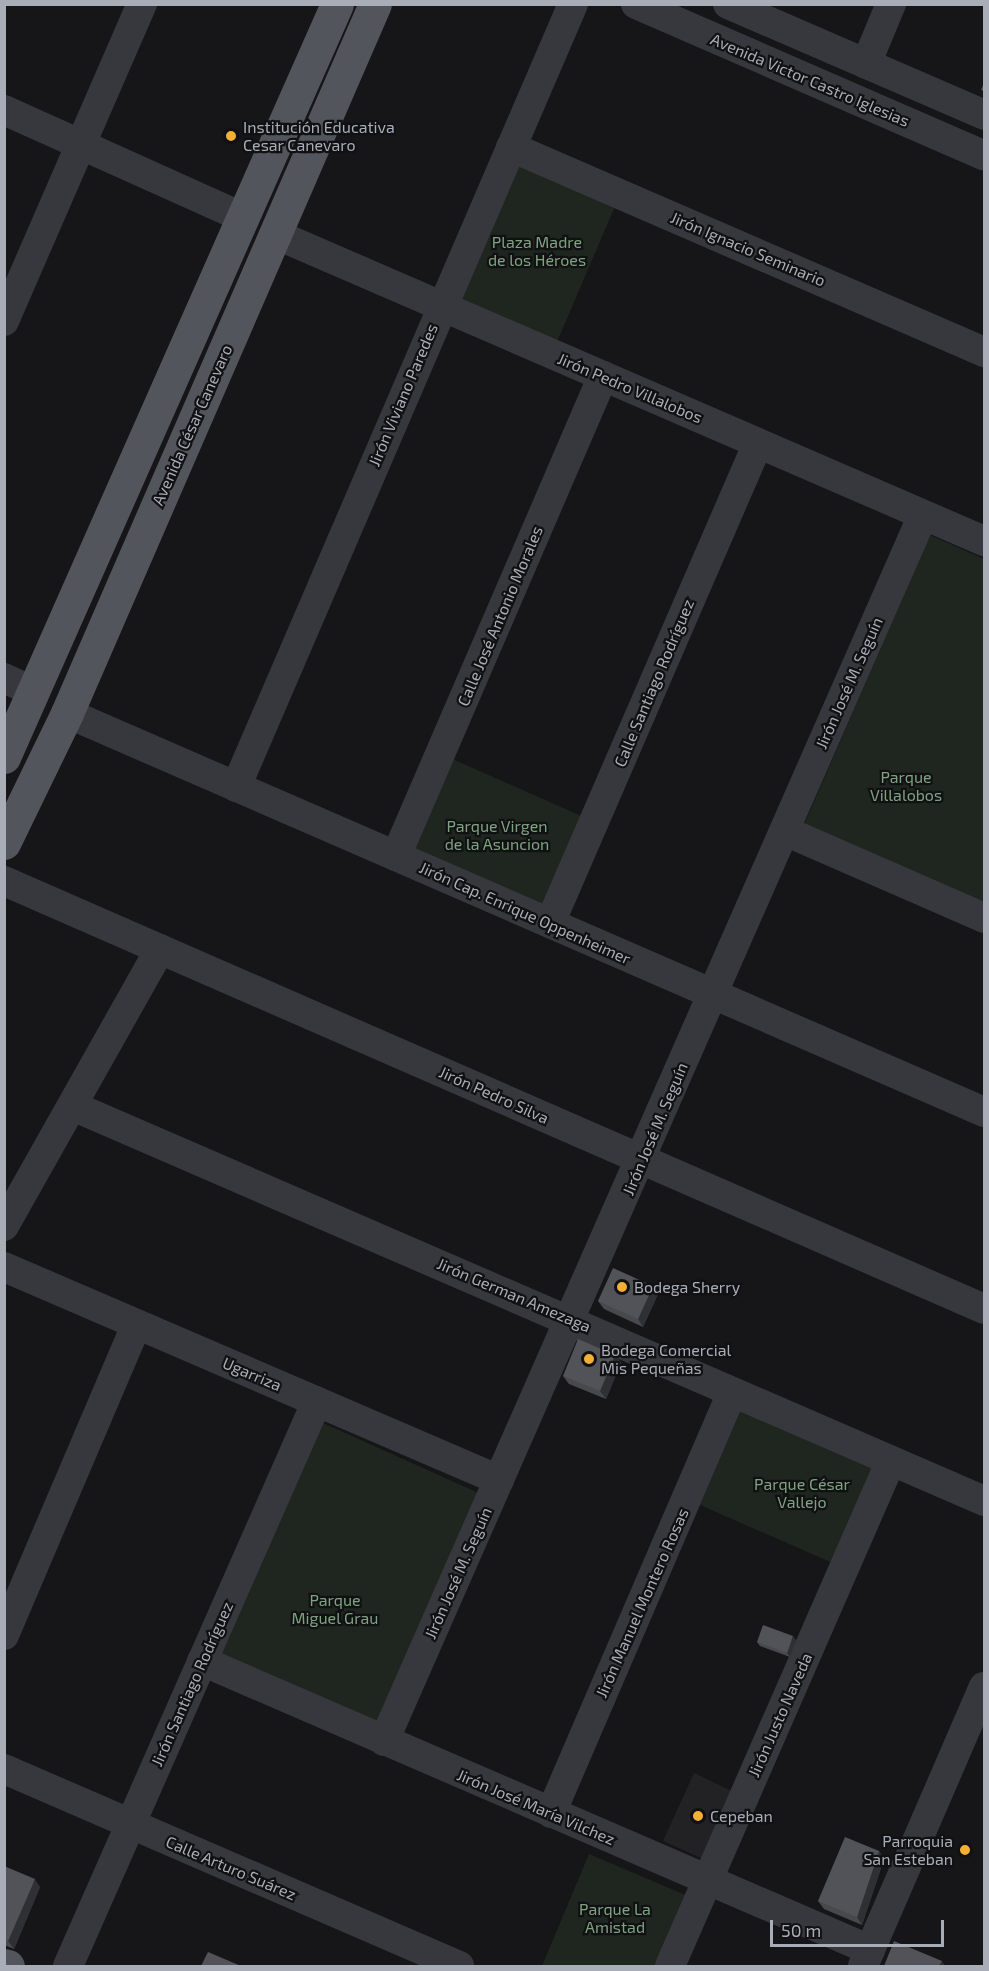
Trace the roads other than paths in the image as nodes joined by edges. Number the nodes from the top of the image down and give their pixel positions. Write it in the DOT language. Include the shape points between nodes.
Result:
graph roads {
  1 [pos="142,4"];
  2 [pos="337,4"];
  3 [pos="375,4"];
  4 [pos="573,4"];
  5 [pos="636,4"];
  6 [pos="728,4"];
  7 [pos="891,4"];
  8 [pos="866,64"];
  9 [pos="4,110"];
  10 [pos="984,115"];
  11 [pos="511,147"];
  12 [pos="81,148"];
  13 [pos="984,155"];
  14 [pos="244,218"];
  15 [pos="275,234"];
  16 [pos="441,306"];
  17 [pos="4,321"];
  18 [pos="984,352"];
  19 [pos="603,376"];
  20 [pos="758,443"];
  21 [pos="923,515"];
  22 [pos="984,541"];
  23 [pos="4,678"];
  24 [pos="34,692"];
  25 [pos="67,714"];
  26 [pos="4,757"];
  27 [pos="236,787"];
  28 [pos="785,831"];
  29 [pos="4,843"];
  30 [pos="396,856"];
  31 [pos="4,880"];
  32 [pos="984,918"];
  33 [pos="550,924"];
  34 [pos="160,949"];
  35 [pos="713,994"];
  36 [pos="75,1107"];
  37 [pos="984,1112"];
  38 [pos="642,1159"];
  39 [pos="4,1226"];
  40 [pos="4,1267"];
  41 [pos="984,1309"];
  42 [pos="572,1320"];
  43 [pos="136,1325"];
  44 [pos="732,1392"];
  45 [pos="317,1401"];
  46 [pos="890,1463"];
  47 [pos="499,1480"];
  48 [pos="984,1501"];
  49 [pos="4,1635"];
  50 [pos="202,1661"];
  51 [pos="984,1687"];
  52 [pos="384,1741"];
  53 [pos="4,1769"];
  54 [pos="551,1813"];
  55 [pos="130,1824"];
  56 [pos="708,1881"];
  57 [pos="867,1958"];
  58 [pos="68,1966"];
  59 [pos="459,1966"];
  60 [pos="670,1966"];
  1 -- 12 [label="street"];
  2 -- 14 [label="main road"];
  3 -- 15 [label="main road, Avenida César Canevaro"];
  4 -- 11 [label="street, Jirón Viviano Paredes"];
  5 -- 13 [label="street, Avenida Victor Castro Iglesias"];
  6 -- 8 [label="street"];
  7 -- 8 [label="street"];
  8 -- 10 [label="street"];
  9 -- 12 [label="street"];
  11 -- 16 [label="street, Jirón Viviano Paredes"];
  11 -- 18 [label="street, Jirón Ignacio Seminario"];
  12 -- 14 [label="street"];
  12 -- 17 [label="street"];
  14 -- 24 [label="main road"];
  15 -- 16 [label="street, Jirón Pedro Villalobos"];
  15 -- 25 [label="main road, Avenida César Canevaro"];
  16 -- 19 [label="street, Jirón Pedro Villalobos"];
  16 -- 27 [label="street, Jirón Viviano Paredes"];
  19 -- 20 [label="street, Jirón Pedro Villalobos"];
  19 -- 30 [label="street, Calle José Antonio Morales"];
  20 -- 21 [label="street, Jirón Pedro Villalobos"];
  20 -- 33 [label="street, Calle Santiago Rodríguez"];
  21 -- 22 [label="street, Jirón Pedro Villalobos"];
  21 -- 28 [label="street, Jirón José M. Seguín"];
  23 -- 24 [label="street"];
  24 -- 26 [label="main road"];
  25 -- 27 [label="street, Jirón Cap. Enrique Oppenheimer"];
  25 -- 29 [label="main road, Avenida César Canevaro"];
  27 -- 30 [label="street, Jirón Cap. Enrique Oppenheimer"];
  28 -- 32 [label="street"];
  28 -- 35 [label="street, Jirón José M. Seguín"];
  30 -- 33 [label="street, Jirón Cap. Enrique Oppenheimer"];
  31 -- 34 [label="street, Jirón Pedro Silva"];
  33 -- 35 [label="street, Jirón Cap. Enrique Oppenheimer"];
  34 -- 36 [label="street"];
  34 -- 38 [label="street, Jirón Pedro Silva"];
  35 -- 37 [label="street, Jirón Cap. Enrique Oppenheimer"];
  35 -- 38 [label="street, Jirón José M. Seguín"];
  36 -- 39 [label="street"];
  36 -- 42 [label="street, Jirón German Amezaga"];
  38 -- 41 [label="street, Jirón Pedro Silva"];
  38 -- 42 [label="street, Jirón José M. Seguín"];
  40 -- 43 [label="street, Ugarriza"];
  42 -- 44 [label="street, Jirón German Amezaga"];
  42 -- 47 [label="street, Jirón José M. Seguín"];
  43 -- 45 [label="street, Ugarriza"];
  43 -- 49 [label="street"];
  44 -- 46 [label="street, Jirón German Amezaga"];
  44 -- 54 [label="street, Jirón Manuel Montero Rosas"];
  45 -- 47 [label="street, Ugarriza"];
  45 -- 50 [label="street, Jirón Santiago Rodríguez"];
  46 -- 48 [label="street, Jirón German Amezaga"];
  46 -- 56 [label="street, Jirón Justo Naveda"];
  47 -- 52 [label="street, Jirón José M. Seguín"];
  50 -- 52 [label="street, Jirón José María Vilchez"];
  50 -- 55 [label="street, Jirón Santiago Rodríguez"];
  51 -- 57 [label="street"];
  52 -- 54 [label="street, Jirón José María Vilchez"];
  53 -- 55 [label="street, Calle Arturo Suárez"];
  54 -- 56 [label="street, Jirón José María Vilchez"];
  55 -- 58 [label="street, Jirón Santiago Rodríguez"];
  55 -- 59 [label="street, Calle Arturo Suárez"];
  56 -- 57 [label="street, Jirón José María Vilchez"];
  56 -- 60 [label="street, Jirón Justo Naveda"];
}
